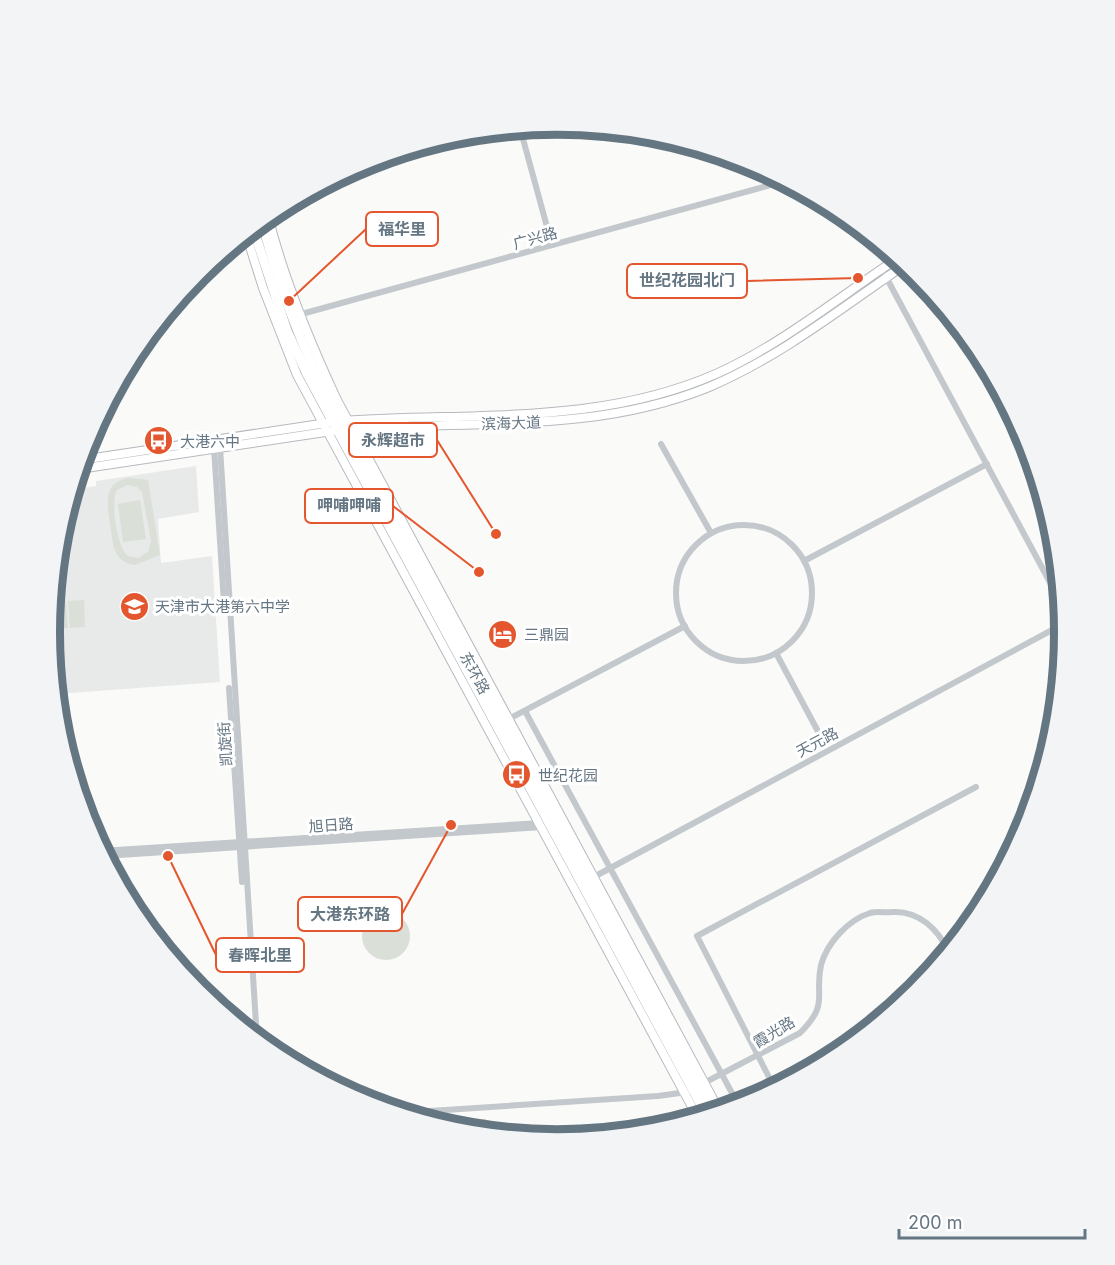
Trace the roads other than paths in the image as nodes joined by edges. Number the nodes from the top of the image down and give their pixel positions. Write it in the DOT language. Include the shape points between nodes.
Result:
graph roads {
  1 [pos="522,136"];
  2 [pos="774,184"];
  3 [pos="271,227"];
  4 [pos="265,231"];
  5 [pos="257,237"];
  6 [pos="249,243"];
  7 [pos="552,245"];
  8 [pos="891,263"];
  9 [pos="882,269"];
  10 [pos="898,270"];
  11 [pos="886,277"];
  12 [pos="295,316"];
  13 [pos="338,426"];
  14 [pos="661,444"];
  15 [pos="217,448"];
  16 [pos="92,459"];
  17 [pos="987,464"];
  18 [pos="88,469"];
  19 [pos="711,533"];
  20 [pos="804,561"];
  21 [pos="1053,588"];
  22 [pos="685,626"];
  23 [pos="1055,628"];
  24 [pos="776,653"];
  25 [pos="525,711"];
  26 [pos="499,724"];
  27 [pos="821,737"];
  28 [pos="976,787"];
  29 [pos="551,820"];
  30 [pos="241,845"];
  31 [pos="110,851"];
  32 [pos="112,855"];
  33 [pos="610,868"];
  34 [pos="588,880"];
  35 [pos="945,944"];
  36 [pos="252,1025"];
  37 [pos="256,1028"];
  38 [pos="757,1056"];
  39 [pos="722,1074"];
  40 [pos="771,1082"];
  41 [pos="694,1090"];
  42 [pos="734,1097"];
  43 [pos="712,1105"];
  44 [pos="708,1107"];
  45 [pos="703,1108"];
  46 [pos="697,1110"];
  47 [pos="423,1111"];
  48 [pos="433,1114"];
  1 -- 7 [label="street"];
  2 -- 7 [label="street, 广兴路"];
  3 -- 12 [label="main road"];
  4 -- 12 [label="highway, 东环路" via="275,272"];
  5 -- 13 [label="highway, 东环路" via="287,331"];
  6 -- 13 [label="main road" via="285,347"];
  7 -- 12 [label="street, 广兴路"];
  8 -- 9 [label="main road, 滨海大道"];
  9 -- 11 [label="street"];
  9 -- 13 [label="main road, 滨海大道" via="760,351 717,373 654,396 599,408"];
  10 -- 11 [label="main road, 滨海大道"];
  11 -- 13 [label="main road, 滨海大道" via="754,364 711,386 661,403 579,420"];
  11 -- 17 [label="street"];
  12 -- 13 [label="highway, 东环路"];
  13 -- 15 [label="main road, 滨海大道"];
  13 -- 16 [label="main road, 滨海大道"];
  13 -- 26 [label="highway, 东环路"];
  13 -- 26 [label="main road"];
  14 -- 19 [label="street"];
  15 -- 18 [label="main road, 滨海大道"];
  15 -- 30 [label="street, 凯旋街"];
  17 -- 20 [label="street"];
  17 -- 21 [label="street"];
  19 -- 20 [label="street" via="731,525 753,525 774,531 792,543"];
  19 -- 22 [label="street" via="692,547 680,568 675,591"];
  20 -- 24 [label="street" via="812,581 806,623"];
  22 -- 24 [label="street" via="707,651 729,660 753,661"];
  22 -- 25 [label="street"];
  23 -- 33 [label="street, 天元路"];
  24 -- 27 [label="street"];
  25 -- 26 [label="street"];
  25 -- 33 [label="street"];
  26 -- 29 [label="highway, 东环路"];
  26 -- 29 [label="main road"];
  28 -- 38 [label="street" via="697,936"];
  29 -- 30 [label="street, 旭日路"];
  29 -- 34 [label="highway, 东环路"];
  29 -- 34 [label="main road"];
  29 -- 41 [label="main road"];
  30 -- 31 [label="street, 旭日路"];
  30 -- 32 [label="street, 旭日路"];
  30 -- 36 [label="street, 凯旋街"];
  30 -- 37 [label="street, 凯旋街"];
  33 -- 34 [label="street, 天元路"];
  33 -- 39 [label="street"];
  34 -- 41 [label="highway, 东环路"];
  34 -- 41 [label="main road"];
  35 -- 38 [label="street, 霞光路" via="924,919 900,912 870,914 832,940 821,966 821,999 813,1020 800,1032"];
  38 -- 39 [label="street, 霞光路"];
  38 -- 40 [label="street"];
  39 -- 41 [label="street, 霞光路"];
  39 -- 42 [label="street"];
  41 -- 43 [label="main road"];
  41 -- 44 [label="highway, 东环路"];
  41 -- 45 [label="highway, 东环路"];
  41 -- 46 [label="main road"];
  41 -- 47 [label="street, 霞光路"];
  41 -- 48 [label="street, 霞光路"];
}
